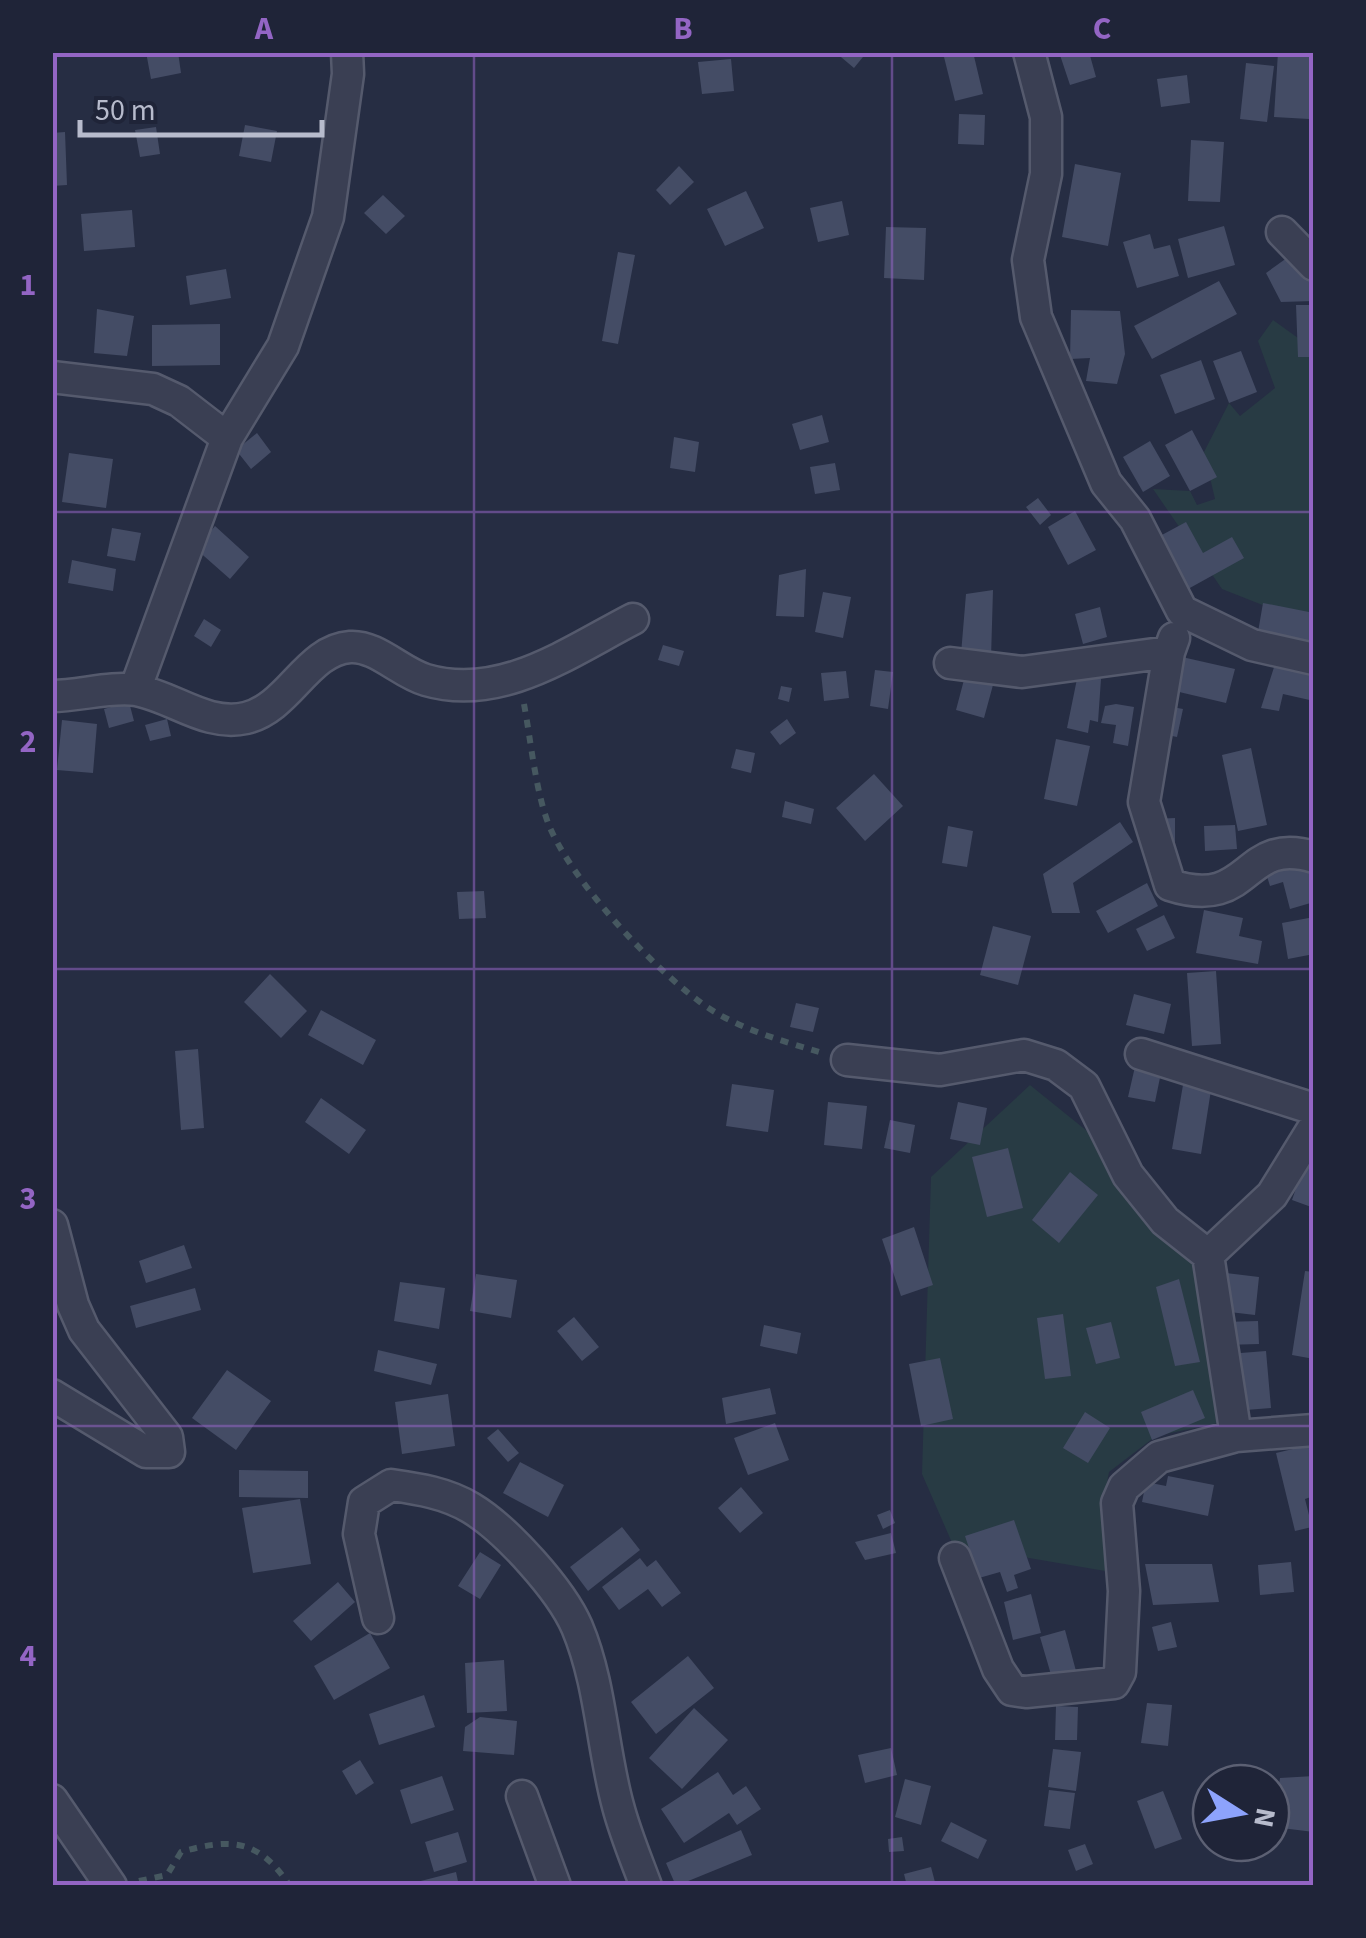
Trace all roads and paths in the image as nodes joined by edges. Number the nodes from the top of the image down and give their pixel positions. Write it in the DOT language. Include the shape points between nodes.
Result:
graph roads {
  1 [pos="347,52"];
  2 [pos="1029,52"];
  3 [pos="1282,232"];
  4 [pos="1314,265"];
  5 [pos="52,377"];
  6 [pos="227,438"];
  7 [pos="1182,611"];
  8 [pos="632,620"];
  9 [pos="1169,652"];
  10 [pos="1314,658"];
  11 [pos="950,663"];
  12 [pos="518,678"];
  13 [pos="135,690"];
  14 [pos="52,696"];
  15 [pos="1314,857"];
  16 [pos="1141,1054"];
  17 [pos="847,1060"];
  18 [pos="1314,1109"];
  19 [pos="1314,1127"];
  20 [pos="52,1225"];
  21 [pos="1208,1255"];
  22 [pos="52,1394"];
  23 [pos="1314,1430"];
  24 [pos="1236,1436"];
  25 [pos="955,1558"];
  26 [pos="378,1618"];
  27 [pos="522,1796"];
  28 [pos="52,1800"];
  29 [pos="111,1886"];
  30 [pos="136,1886"];
  31 [pos="290,1886"];
  32 [pos="554,1886"];
  33 [pos="646,1886"];
  1 -- 6 [label="street" via="328,217 283,346"];
  2 -- 7 [label="street" via="1046,117 1046,174 1028,260 1036,317 1106,483 1135,519"];
  3 -- 4 [label="street"];
  5 -- 6 [label="street" via="154,389"];
  6 -- 13 [label="street"];
  7 -- 9 [label="street"];
  7 -- 10 [label="street" via="1252,645"];
  8 -- 12 [label="street"];
  9 -- 11 [label="street" via="1022,672"];
  9 -- 15 [label="street" via="1144,802 1170,885 1222,890 1261,857"];
  12 -- 13 [label="street" via="470,686 425,680 355,646 331,650 272,709 242,718 214,718"];
  12 -- 17 [label="path" via="550,830 600,902 702,1004 768,1037"];
  13 -- 14 [label="street"];
  16 -- 18 [label="street"];
  17 -- 21 [label="street" via="940,1070 1024,1056 1056,1066 1084,1086 1128,1175 1165,1221"];
  19 -- 21 [label="street" via="1272,1195"];
  20 -- 22 [label="street" via="84,1330 167,1437 169,1452 146,1452"];
  21 -- 24 [label="street"];
  23 -- 24 [label="street"];
  24 -- 25 [label="street" via="1159,1457 1124,1487 1117,1503 1124,1590 1114,1683 1012,1690"];
  26 -- 33 [label="street" via="359,1534 364,1502 391,1484 472,1508 508,1539 577,1627 618,1805"];
  27 -- 32 [label="street"];
  28 -- 29 [label="street"];
  30 -- 31 [label="path" via="166,1875 182,1852 211,1843 257,1848"];
}
